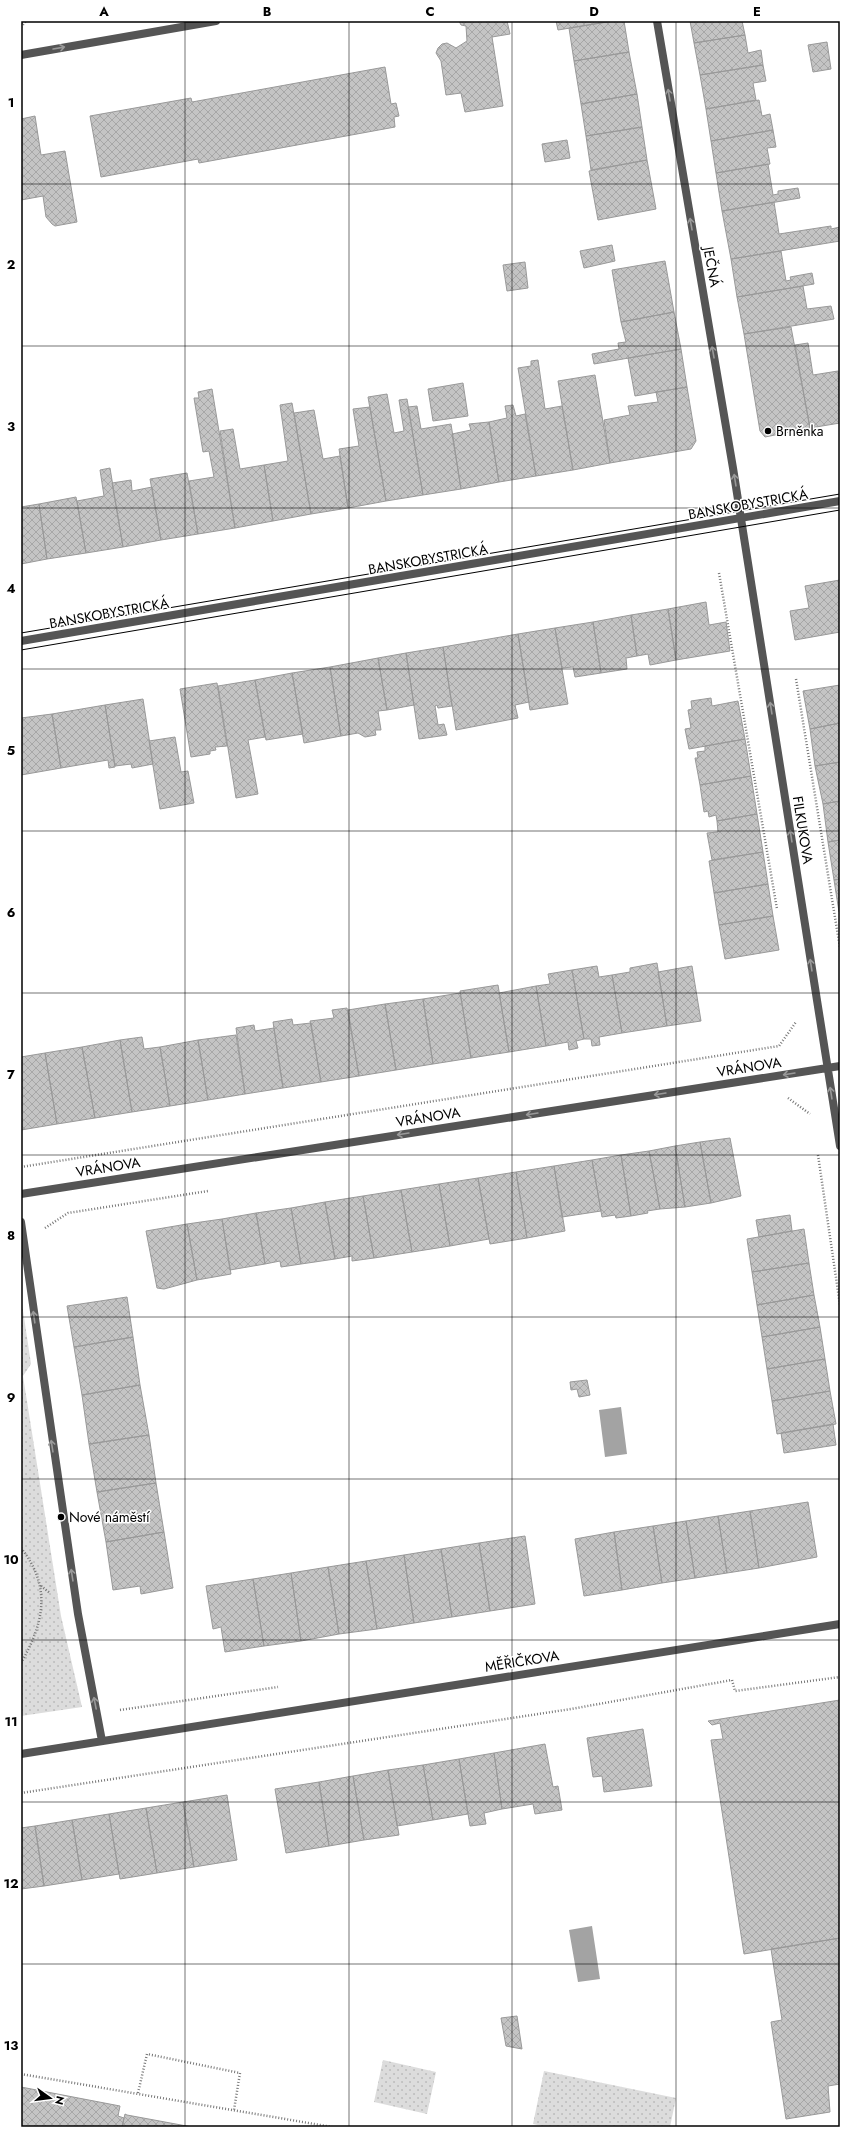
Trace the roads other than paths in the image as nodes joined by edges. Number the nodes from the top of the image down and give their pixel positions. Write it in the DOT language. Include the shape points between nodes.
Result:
graph roads {
  1 [pos="216,21"];
  2 [pos="656,21"];
  3 [pos="21,55"];
  4 [pos="840,501"];
  5 [pos="741,518"];
  6 [pos="21,641"];
  7 [pos="840,1066"];
  8 [pos="827,1068"];
  9 [pos="840,1146"];
  10 [pos="21,1194"];
  11 [pos="21,1222"];
  12 [pos="840,1624"];
  13 [pos="102,1741"];
  14 [pos="21,1754"];
  3 -- 1 [label="street, one-way"];
  5 -- 2 [label="street, JEČNÁ, one-way"];
  4 -- 5 [label="street, BANSKOBYSTRICKÁ"];
  5 -- 6 [label="street, BANSKOBYSTRICKÁ"];
  8 -- 5 [label="street, FILKUKOVA, one-way"];
  7 -- 8 [label="street, VRÁNOVA"];
  9 -- 8 [label="street, FILKUKOVA, one-way"];
  8 -- 10 [label="street, VRÁNOVA, one-way"];
  13 -- 11 [label="street, one-way" via="78,1614"];
  12 -- 13 [label="street, MĚŘIČKOVA"];
  13 -- 14 [label="street"];
}
